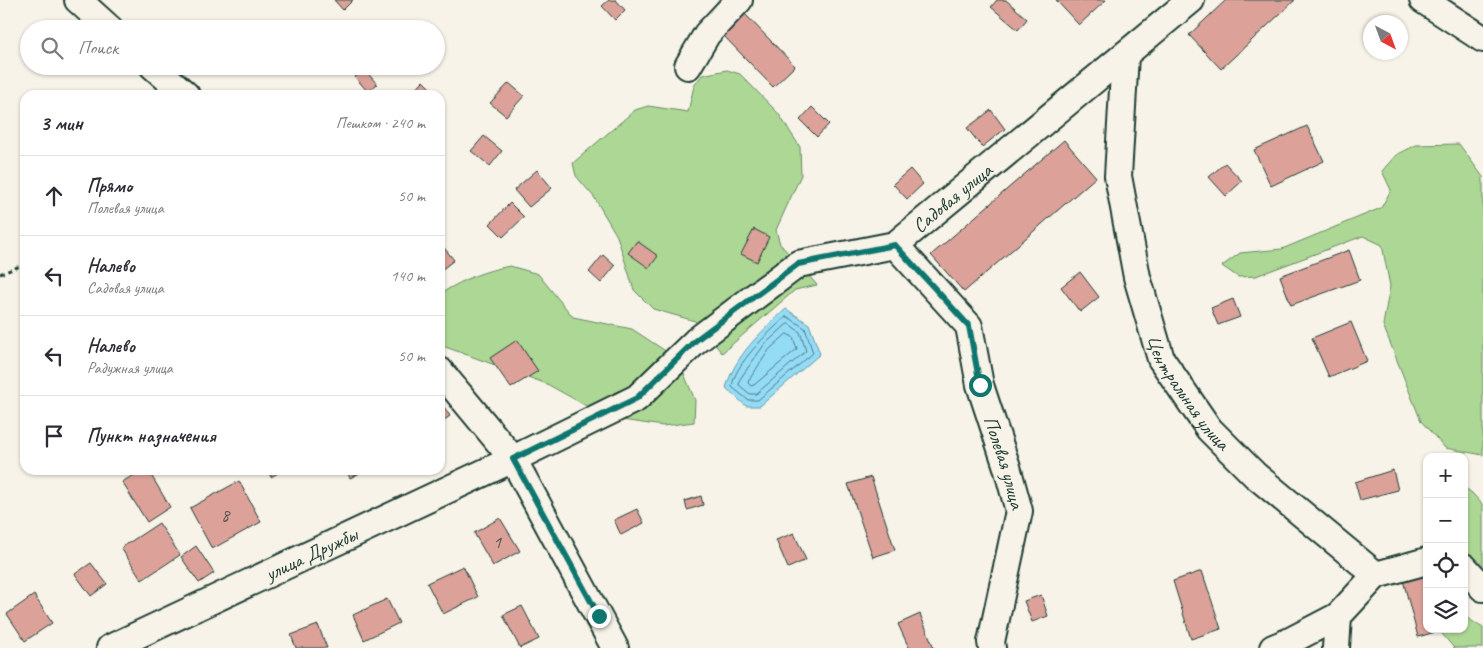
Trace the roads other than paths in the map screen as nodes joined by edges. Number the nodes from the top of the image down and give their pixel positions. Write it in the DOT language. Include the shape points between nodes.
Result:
graph roads {
  1 [pos="78,0"];
  2 [pos="739,0"];
  3 [pos="1191,0"];
  4 [pos="1423,0"];
  5 [pos="100,20"];
  6 [pos="1483,39"];
  7 [pos="1125,55"];
  8 [pos="688,66"];
  9 [pos="163,75"];
  10 [pos="180,90"];
  11 [pos="895,245"];
  12 [pos="445,377"];
  13 [pos="513,459"];
  14 [pos="1423,562"];
  15 [pos="1468,571"];
  16 [pos="1376,575"];
  17 [pos="1483,588"];
  18 [pos="1338,616"];
  19 [pos="110,648"];
  20 [pos="616,648"];
  21 [pos="992,648"];
  22 [pos="1273,648"];
  23 [pos="1336,648"];
  1 -- 5 [label="street"];
  2 -- 8 [label="street" via="707,34"];
  3 -- 7 [label="street, Садовая улица"];
  4 -- 6 [label="street"];
  7 -- 11 [label="street, Садовая улица"];
  7 -- 16 [label="street, Центральная улица" via="1118,176 1137,277 1161,359 1209,429 1256,475"];
  9 -- 10 [label="street"];
  11 -- 13 [label="street, Садовая улица" via="798,264 696,340 637,398"];
  11 -- 21 [label="street, Полевая улица" via="969,326 980,385 1019,511"];
  12 -- 13 [label="street"];
  13 -- 19 [label="street, улица Дружбы"];
  13 -- 20 [label="street"];
  14 -- 16 [label="street"];
  15 -- 17 [label="street"];
  16 -- 18 [label="street"];
  18 -- 22 [label="street"];
  18 -- 23 [label="street"];
}
